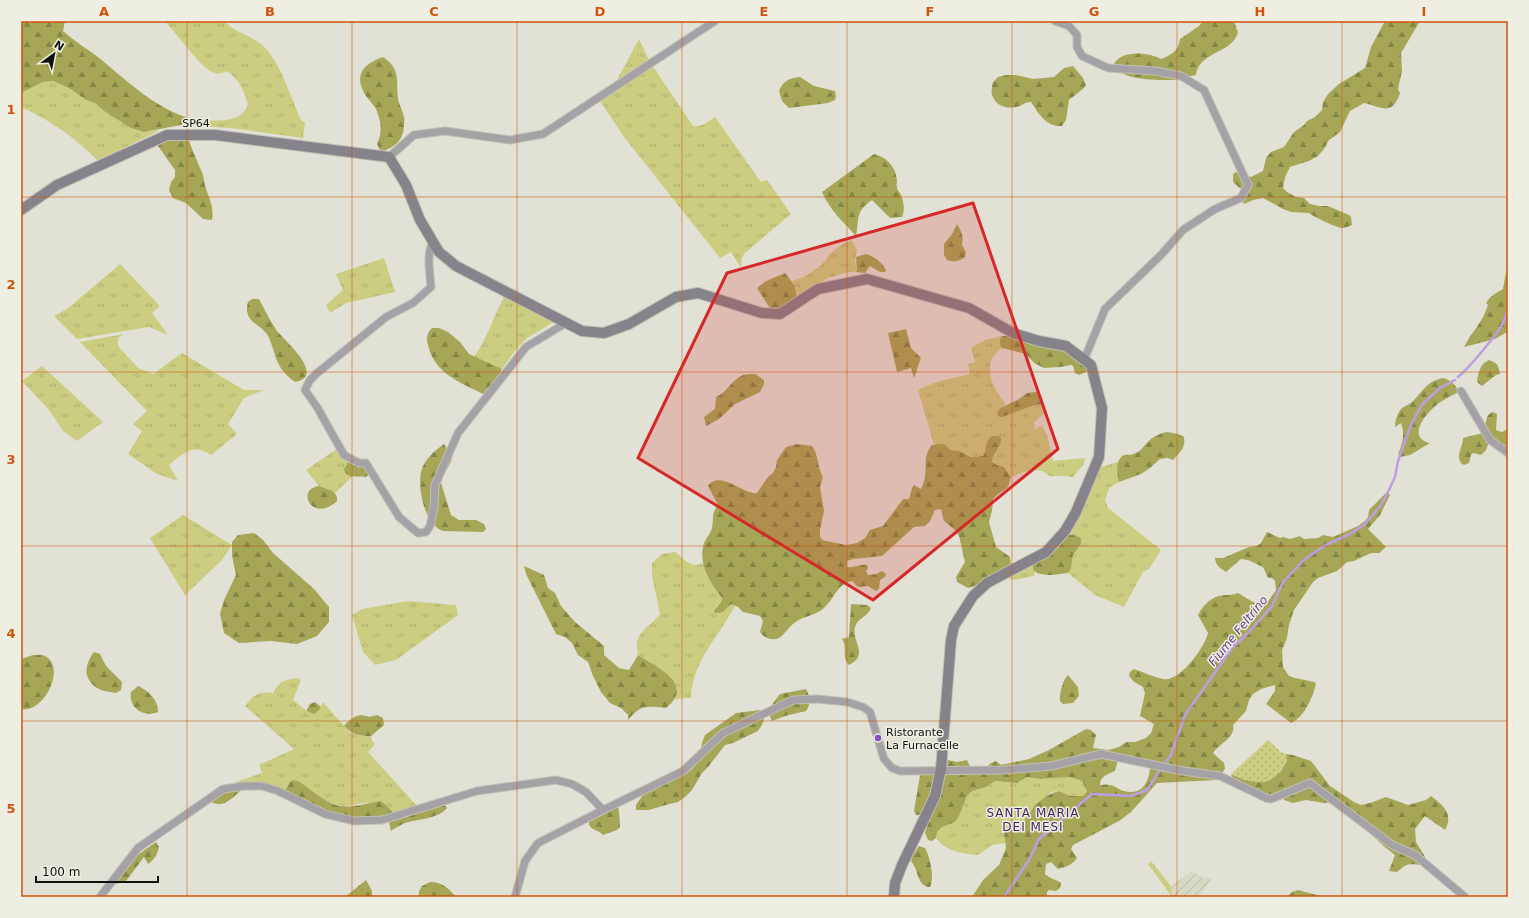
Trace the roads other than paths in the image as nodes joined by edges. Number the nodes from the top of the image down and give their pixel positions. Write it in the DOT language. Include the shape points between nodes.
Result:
graph roads {
  1 [pos="715,21"];
  2 [pos="1055,21"];
  3 [pos="389,157"];
  4 [pos="21,210"];
  5 [pos="433,242"];
  6 [pos="566,323"];
  7 [pos="1084,360"];
  8 [pos="1461,391"];
  9 [pos="1508,453"];
  10 [pos="941,769"];
  11 [pos="603,810"];
  12 [pos="100,897"];
  13 [pos="515,897"];
  14 [pos="894,897"];
  15 [pos="1465,897"];
  1 -- 3 [label="street" via="543,134 510,140 445,131 414,135"];
  2 -- 7 [label="street" via="1069,26 1077,35 1077,47 1082,56 1108,68 1156,71 1181,76 1204,90 1248,186 1241,198 1215,209 1183,230 1105,309"];
  3 -- 4 [label="street, SP64 / SP64" via="215,135 167,135 57,185"];
  3 -- 5 [label="street" via="406,185 420,220"];
  5 -- 6 [label="street" via="439,252 456,266"];
  5 -- 6 [label="street" via="429,254 431,287 413,303 386,318 316,374 305,390 344,454 360,464 366,462 400,517 418,533 426,532 430,526 435,485 458,433 526,347"];
  6 -- 7 [label="street" via="582,331 604,333 629,324 676,297 698,293 762,313 780,314 818,289 867,279 969,308 1013,333 1039,342 1066,346"];
  7 -- 10 [label="street" via="1091,365 1102,408 1099,457 1076,512 1056,544 1032,560 987,583 973,596 954,626"];
  8 -- 9 [label="street" via="1490,440"];
  10 -- 11 [label="street" via="900,771 892,768 884,759 870,712 863,707 846,702 817,699 793,700 722,733 683,772"];
  10 -- 14 [label="street" via="935,796 895,883"];
  10 -- 15 [label="street" via="1004,770 1051,766 1102,754 1220,776 1271,799 1310,783 1392,845 1415,855"];
  11 -- 12 [label="street" via="586,792 572,784 556,780 477,791 382,820 354,821 325,814 262,786 223,789 138,848"];
  11 -- 13 [label="street" via="538,843 525,861"];
}
